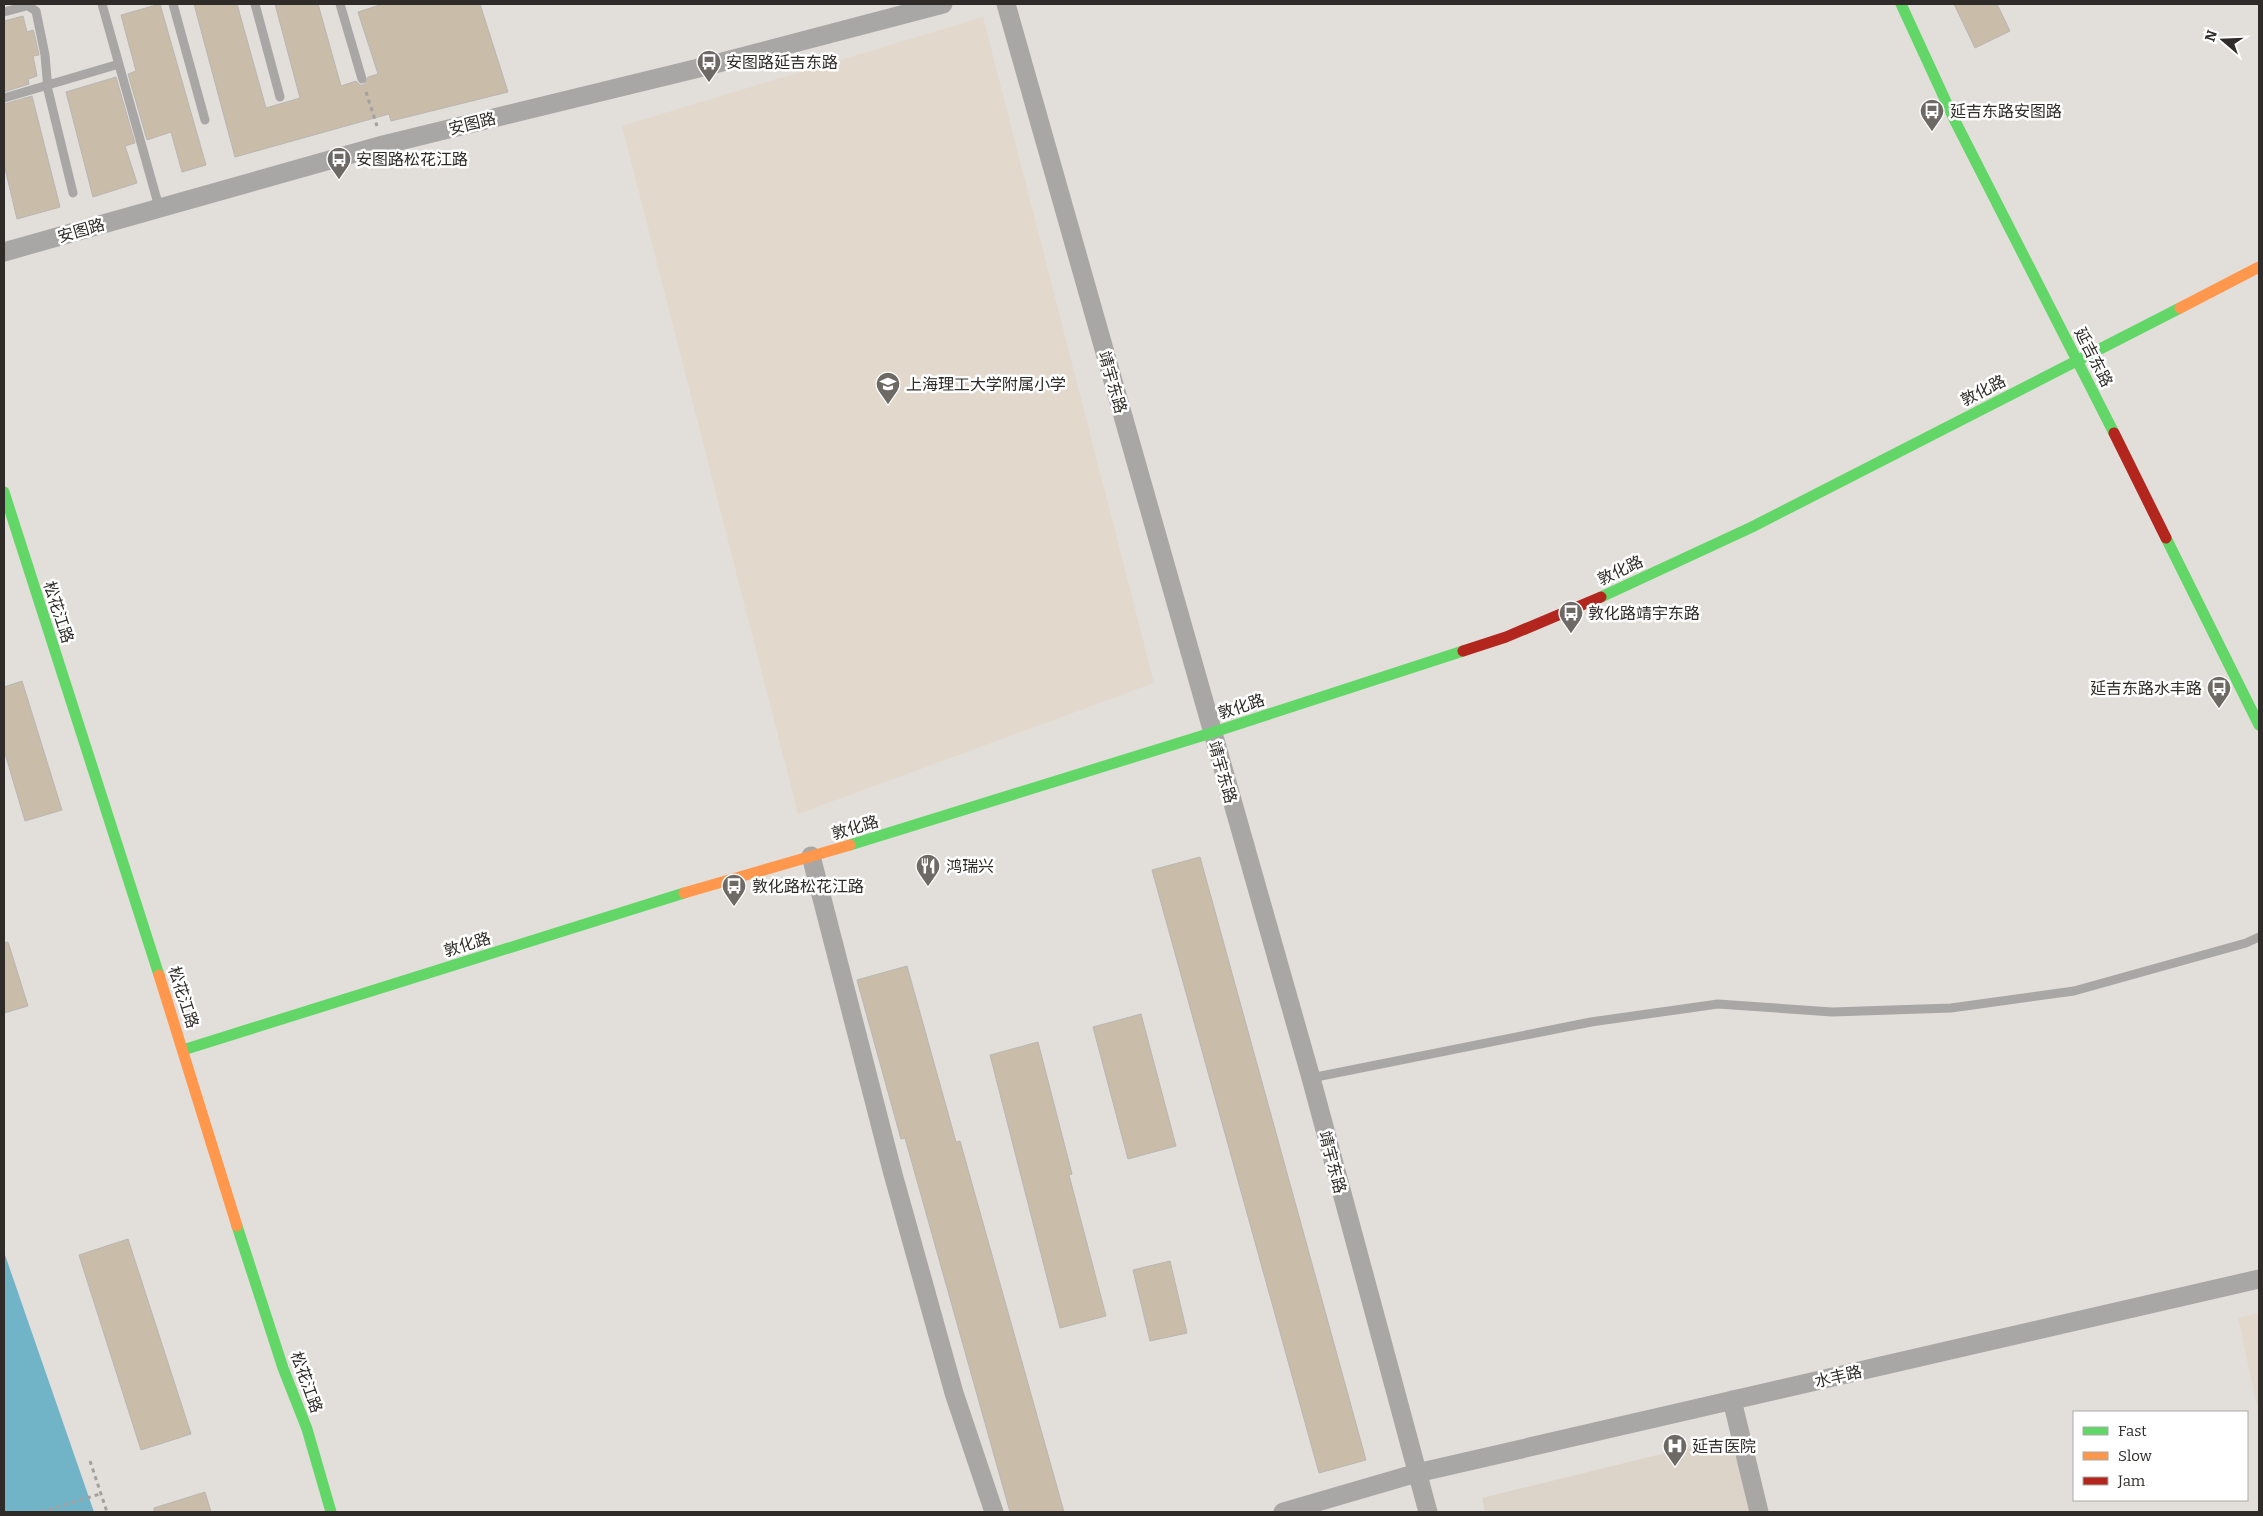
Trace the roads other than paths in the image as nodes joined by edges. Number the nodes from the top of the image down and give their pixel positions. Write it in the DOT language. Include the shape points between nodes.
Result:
graph roads {
  1 [pos="29,4"];
  2 [pos="102,4"];
  3 [pos="173,4"];
  4 [pos="255,4"];
  5 [pos="340,4"];
  6 [pos="942,4"];
  7 [pos="1006,4"];
  8 [pos="1901,4"];
  9 [pos="4,12"];
  10 [pos="119,64"];
  11 [pos="362,79"];
  12 [pos="48,86"];
  13 [pos="280,97"];
  14 [pos="4,98"];
  15 [pos="205,120"];
  16 [pos="73,193"];
  17 [pos="159,207"];
  18 [pos="4,252"];
  19 [pos="2259,267"];
  20 [pos="2078,360"];
  21 [pos="4,492"];
  22 [pos="2259,725"];
  23 [pos="1212,733"];
  24 [pos="811,856"];
  25 [pos="2259,937"];
  26 [pos="183,1050"];
  27 [pos="1311,1078"];
  28 [pos="2259,1280"];
  29 [pos="1732,1400"];
  30 [pos="1417,1473"];
  31 [pos="331,1512"];
  32 [pos="994,1512"];
  33 [pos="1283,1512"];
  34 [pos="1428,1512"];
  35 [pos="1759,1512"];
  1 -- 9 [label="lane"];
  1 -- 12 [label="lane" via="36,11"];
  2 -- 10 [label="lane"];
  3 -- 15 [label="lane"];
  4 -- 13 [label="lane"];
  5 -- 11 [label="lane"];
  6 -- 17 [label="street, 安图路" via="707,66 383,145"];
  7 -- 23 [label="street, 靖宇东路"];
  8 -- 20 [label="street, 延吉东路" via="1954,118"];
  10 -- 12 [label="lane"];
  10 -- 17 [label="lane"];
  12 -- 14 [label="lane"];
  12 -- 16 [label="lane"];
  17 -- 18 [label="street, 安图路"];
  19 -- 20 [label="street, 敦化路"];
  20 -- 22 [label="street, 延吉东路"];
  20 -- 23 [label="street, 敦化路" via="1752,527 1564,614 1506,637"];
  21 -- 26 [label="street, 松花江路"];
  23 -- 24 [label="street, 敦化路"];
  23 -- 27 [label="street, 靖宇东路"];
  24 -- 26 [label="street, 敦化路"];
  24 -- 32 [label="street" via="954,1393"];
  25 -- 27 [label="lane" via="2074,991 1951,1008 1842,1012 1718,1004 1591,1022"];
  26 -- 31 [label="street, 松花江路"];
  27 -- 30 [label="street, 靖宇东路"];
  28 -- 29 [label="street, 水丰路"];
  29 -- 30 [label="street, 水丰路"];
  29 -- 35 [label="street"];
  30 -- 33 [label="street, 水丰路"];
  30 -- 34 [label="street, 靖宇东路"];
}
